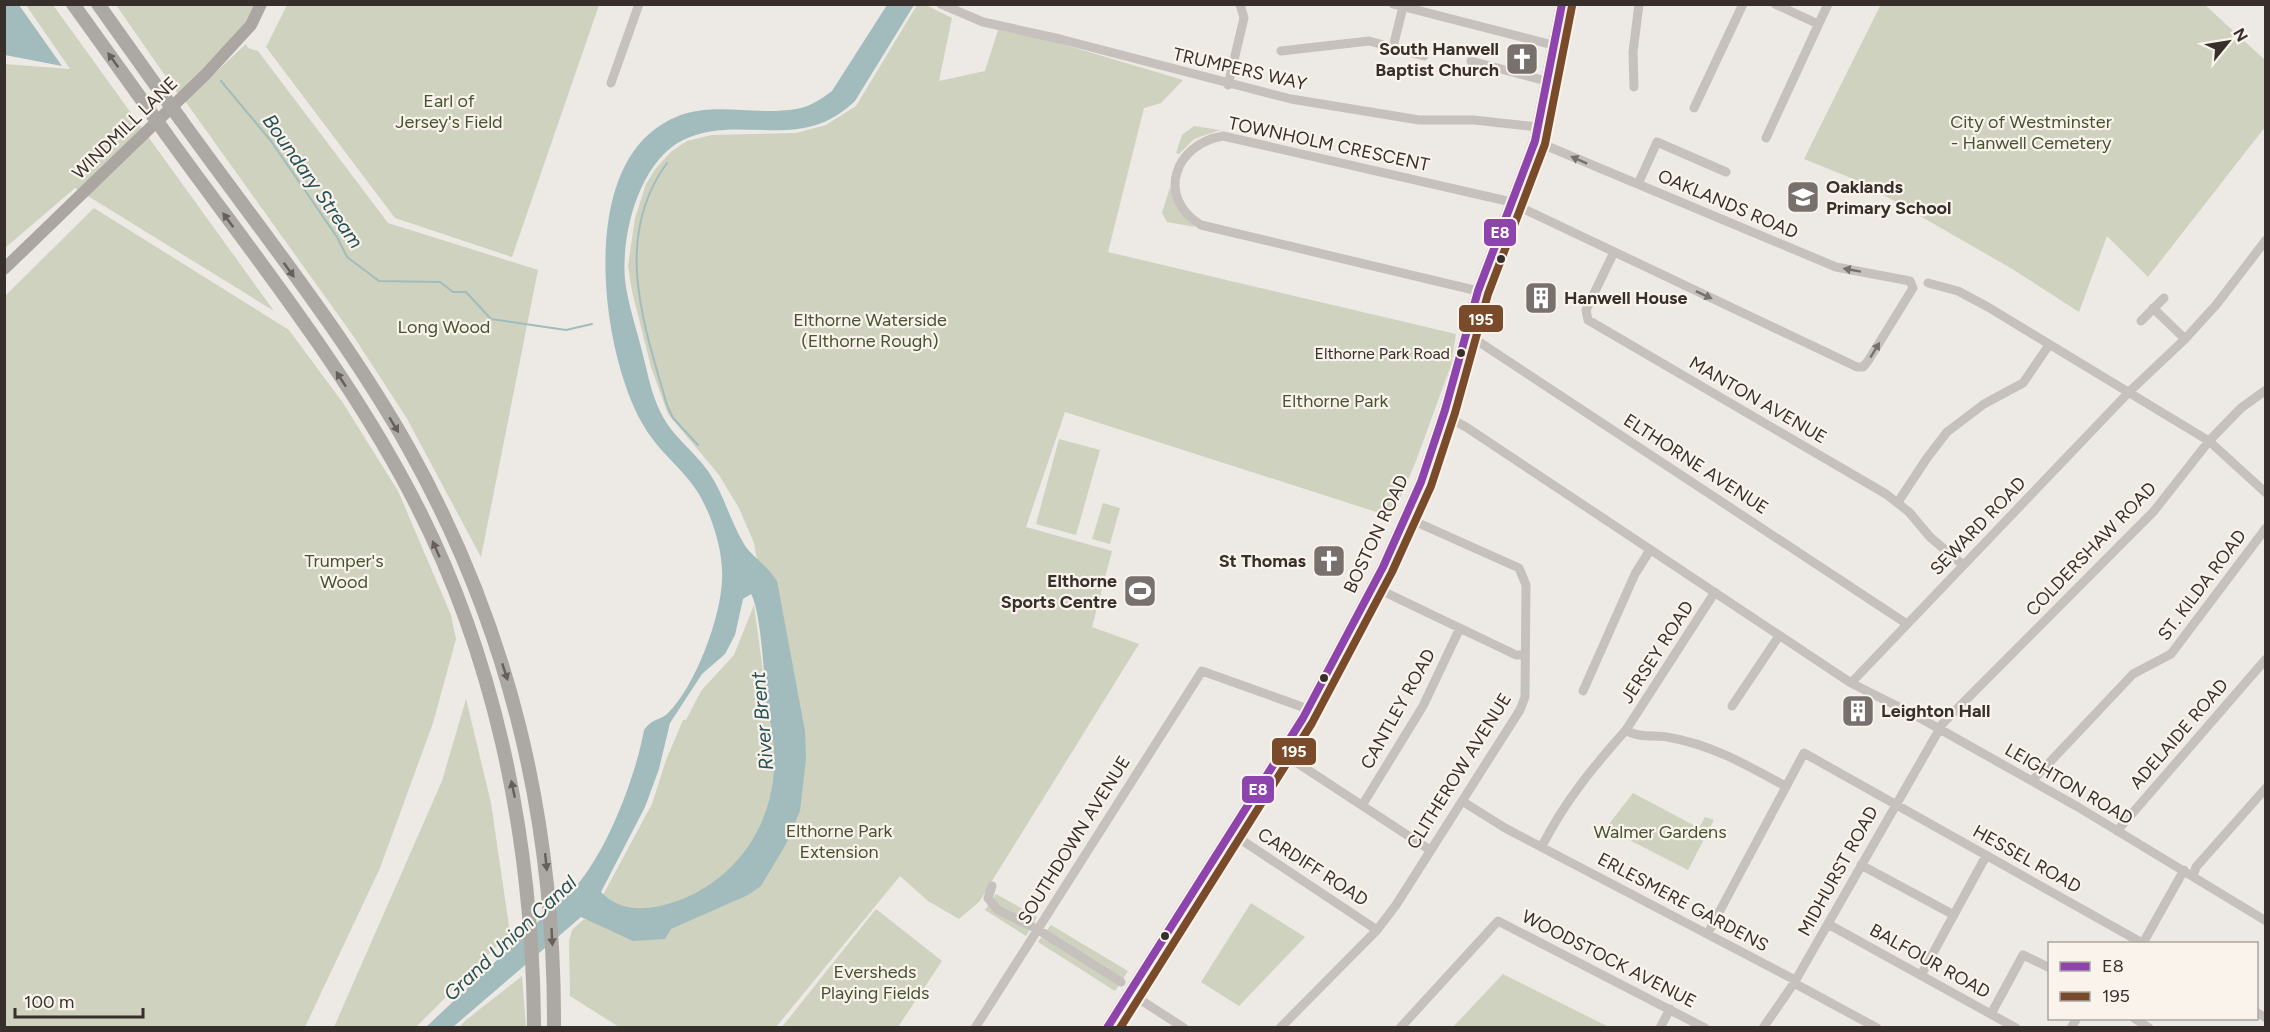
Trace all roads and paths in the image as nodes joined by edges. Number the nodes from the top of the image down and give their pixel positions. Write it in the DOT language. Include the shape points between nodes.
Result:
graph roads {
  1 [pos="73,4"];
  2 [pos="98,4"];
  3 [pos="261,4"];
  4 [pos="639,4"];
  5 [pos="941,4"];
  6 [pos="1240,4"];
  7 [pos="1393,4"];
  8 [pos="1562,4"];
  9 [pos="1639,4"];
  10 [pos="1743,4"];
  11 [pos="1775,4"];
  12 [pos="1828,4"];
  13 [pos="1403,7"];
  14 [pos="1818,24"];
  15 [pos="1553,45"];
  16 [pos="1393,47"];
  17 [pos="1281,51"];
  18 [pos="1424,56"];
  19 [pos="1471,62"];
  20 [pos="1546,81"];
  21 [pos="611,83"];
  22 [pos="1228,85"];
  23 [pos="1634,87"];
  24 [pos="1694,108"];
  25 [pos="1538,128"];
  26 [pos="1766,138"];
  27 [pos="1535,141"];
  28 [pos="1726,172"];
  29 [pos="1638,184"];
  30 [pos="1513,205"];
  31 [pos="2265,240"];
  32 [pos="1614,252"];
  33 [pos="4,269"];
  34 [pos="1911,282"];
  35 [pos="1928,283"];
  36 [pos="1479,291"];
  37 [pos="2164,298"];
  38 [pos="2153,308"];
  39 [pos="2141,321"];
  40 [pos="1467,334"];
  41 [pos="2185,339"];
  42 [pos="2049,345"];
  43 [pos="2265,390"];
  44 [pos="2129,392"];
  45 [pos="1444,415"];
  46 [pos="2209,441"];
  47 [pos="2265,493"];
  48 [pos="1898,502"];
  49 [pos="1405,517"];
  50 [pos="2265,528"];
  51 [pos="1650,550"];
  52 [pos="1963,565"];
  53 [pos="1372,586"];
  54 [pos="1715,592"];
  55 [pos="1906,624"];
  56 [pos="1460,628"];
  57 [pos="1779,636"];
  58 [pos="1524,655"];
  59 [pos="2265,659"];
  60 [pos="1851,683"];
  61 [pos="1582,691"];
  62 [pos="1732,706"];
  63 [pos="1308,709"];
  64 [pos="1626,729"];
  65 [pos="1939,729"];
  66 [pos="1282,753"];
  67 [pos="2032,781"];
  68 [pos="1785,786"];
  69 [pos="2265,788"];
  70 [pos="1462,801"];
  71 [pos="1363,804"];
  72 [pos="1894,804"];
  73 [pos="2117,831"];
  74 [pos="1231,834"];
  75 [pos="1542,846"];
  76 [pos="1430,850"];
  77 [pos="1986,856"];
  78 [pos="1861,865"];
  79 [pos="2188,873"];
  80 [pos="992,886"];
  81 [pos="1954,915"];
  82 [pos="2265,920"];
  83 [pos="1828,924"];
  84 [pos="1037,929"];
  85 [pos="1377,930"];
  86 [pos="1708,933"];
  87 [pos="2126,939"];
  88 [pos="2145,942"];
  89 [pos="2048,968"];
  90 [pos="1921,975"];
  91 [pos="1795,981"];
  92 [pos="1121,982"];
  93 [pos="1130,993"];
  94 [pos="1670,1009"];
  95 [pos="1990,1014"];
  96 [pos="534,1028"];
  97 [pos="554,1028"];
  98 [pos="975,1028"];
  99 [pos="1107,1028"];
  100 [pos="1184,1028"];
  101 [pos="1280,1028"];
  102 [pos="1400,1028"];
  103 [pos="1660,1028"];
  104 [pos="1705,1028"];
  105 [pos="1763,1028"];
  106 [pos="1877,1028"];
  107 [pos="2016,1028"];
  96 -- 1 [label="highway, one-way, bridge" via="530,909 508,765 478,655 410,492 334,367"];
  2 -- 97 [label="highway, one-way, bridge" via="370,385 420,471 468,571 513,696 529,764 550,900"];
  3 -- 33 [label="main road, WINDMILL LANE" via="251,26 206,74"];
  4 -- 21 [label="street"];
  5 -- 22 [label="street, TRUMPERS WAY" via="983,22"];
  6 -- 22 [label="street" via="1244,18"];
  7 -- 13 [label="street"];
  8 -- 15 [label="main road, BOSTON ROAD"];
  9 -- 23 [label="street" via="1633,52"];
  10 -- 24 [label="street"];
  11 -- 14 [label="street"];
  12 -- 14 [label="street"];
  13 -- 15 [label="street"];
  13 -- 16 [label="street"];
  14 -- 26 [label="street"];
  15 -- 20 [label="main road, BOSTON ROAD"];
  16 -- 17 [label="street" via="1369,41"];
  16 -- 18 [label="street"];
  19 -- 20 [label="street"];
  20 -- 25 [label="main road, BOSTON ROAD"];
  22 -- 25 [label="street, TRUMPERS WAY" via="1408,119 1474,120"];
  25 -- 27 [label="main road, BOSTON ROAD"];
  29 -- 27 [label="street, OAKLANDS ROAD, one-way"];
  27 -- 30 [label="main road, BOSTON ROAD"];
  28 -- 29 [label="street" via="1657,142"];
  34 -- 29 [label="street, OAKLANDS ROAD, one-way" via="1836,267"];
  30 -- 32 [label="street, TOWNHOLM CRESCENT"];
  30 -- 36 [label="main road, BOSTON ROAD"];
  30 -- 36 [label="street, TOWNHOLM CRESCENT" via="1223,136 1196,144 1177,170 1177,196 1191,218 1201,225"];
  31 -- 41 [label="street, SEWARD ROAD"];
  32 -- 34 [label="street, TOWNHOLM CRESCENT, one-way" via="1857,367 1868,361 1913,288"];
  32 -- 48 [label="street, MANTON AVENUE" via="1586,310 1588,320"];
  35 -- 42 [label="street" via="1958,291"];
  36 -- 40 [label="main road, BOSTON ROAD"];
  37 -- 38 [label="street"];
  38 -- 39 [label="street"];
  38 -- 41 [label="street"];
  40 -- 45 [label="main road, BOSTON ROAD"];
  40 -- 55 [label="street, ELTHORNE AVENUE"];
  41 -- 44 [label="street, SEWARD ROAD"];
  42 -- 44 [label="street"];
  42 -- 48 [label="street" via="2023,382 1984,404 1947,432"];
  43 -- 46 [label="street, COLDERSHAW ROAD"];
  44 -- 46 [label="street"];
  44 -- 52 [label="street, SEWARD ROAD"];
  45 -- 49 [label="main road, BOSTON ROAD"];
  45 -- 51 [label="street"];
  46 -- 47 [label="street"];
  46 -- 65 [label="street, COLDERSHAW ROAD" via="2154,511"];
  48 -- 52 [label="street, MANTON AVENUE"];
  49 -- 53 [label="main road, BOSTON ROAD"];
  49 -- 58 [label="street, CLITHEROW AVENUE" via="1519,568 1526,585"];
  50 -- 67 [label="street, ST. KILDA ROAD" via="2171,654 2133,674"];
  51 -- 54 [label="street"];
  51 -- 61 [label="street" via="1635,574"];
  52 -- 55 [label="street, SEWARD ROAD"];
  53 -- 56 [label="street"];
  53 -- 63 [label="main road, BOSTON ROAD"];
  54 -- 57 [label="street"];
  54 -- 64 [label="street, JERSEY ROAD"];
  55 -- 60 [label="street, SEWARD ROAD"];
  56 -- 58 [label="street"];
  56 -- 71 [label="street, CANTLEY ROAD" via="1423,706"];
  57 -- 60 [label="street"];
  57 -- 62 [label="street"];
  58 -- 70 [label="street, CLITHEROW AVENUE" via="1525,697 1520,710"];
  59 -- 73 [label="street, ADELAIDE ROAD"];
  60 -- 65 [label="street, LEIGHTON ROAD"];
  63 -- 66 [label="main road, BOSTON ROAD"];
  63 -- 84 [label="street, SOUTHDOWN AVENUE" via="1200,669"];
  64 -- 68 [label="street" via="1635,735 1667,737 1716,750"];
  64 -- 75 [label="street, JERSEY ROAD" via="1573,792"];
  65 -- 67 [label="street, LEIGHTON ROAD"];
  65 -- 72 [label="street, MIDHURST ROAD"];
  66 -- 71 [label="street"];
  66 -- 74 [label="main road, BOSTON ROAD"];
  67 -- 73 [label="street, LEIGHTON ROAD"];
  68 -- 72 [label="street, HESSEL ROAD" via="1804,753"];
  68 -- 86 [label="street"];
  69 -- 79 [label="street"];
  70 -- 75 [label="street, ERLESMERE GARDENS"];
  70 -- 76 [label="street, CLITHEROW AVENUE"];
  71 -- 76 [label="street"];
  72 -- 77 [label="street, HESSEL ROAD"];
  72 -- 78 [label="street, MIDHURST ROAD"];
  73 -- 79 [label="street, LEIGHTON ROAD"];
  74 -- 85 [label="street, CARDIFF ROAD"];
  74 -- 93 [label="main road, BOSTON ROAD"];
  75 -- 86 [label="street, ERLESMERE GARDENS"];
  76 -- 85 [label="street, CLITHEROW AVENUE"];
  77 -- 81 [label="street"];
  77 -- 87 [label="street, HESSEL ROAD"];
  78 -- 81 [label="street"];
  78 -- 83 [label="street, MIDHURST ROAD"];
  79 -- 82 [label="street, LEIGHTON ROAD"];
  79 -- 88 [label="street"];
  80 -- 84 [label="street" via="988,898 992,905"];
  81 -- 90 [label="street"];
  83 -- 90 [label="street, BALFOUR ROAD"];
  83 -- 91 [label="street, MIDHURST ROAD"];
  84 -- 92 [label="street"];
  84 -- 98 [label="street, SOUTHDOWN AVENUE"];
  85 -- 101 [label="street, CLITHEROW AVENUE"];
  86 -- 91 [label="street, ERLESMERE GARDENS"];
  89 -- 95 [label="street" via="2023,955"];
  90 -- 95 [label="street, BALFOUR ROAD"];
  91 -- 105 [label="street, MIDHURST ROAD"];
  91 -- 106 [label="street, ERLESMERE GARDENS"];
  93 -- 99 [label="main road, BOSTON ROAD"];
  93 -- 100 [label="street"];
  94 -- 102 [label="street, WOODSTOCK AVENUE" via="1498,921"];
  94 -- 103 [label="street"];
  94 -- 104 [label="street, WOODSTOCK AVENUE"];
  95 -- 107 [label="street, BALFOUR ROAD"];
}
